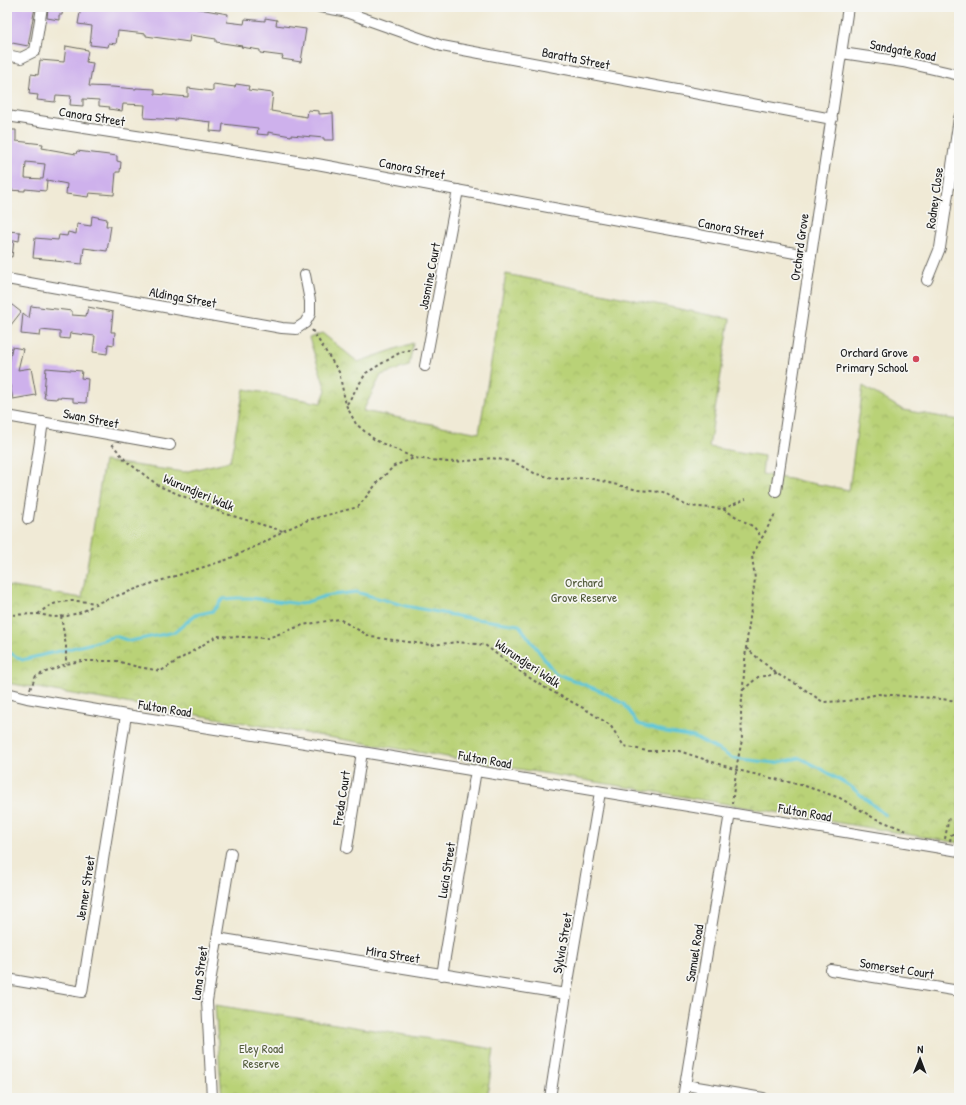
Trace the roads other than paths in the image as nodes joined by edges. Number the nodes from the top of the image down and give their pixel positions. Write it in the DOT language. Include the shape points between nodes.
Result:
graph roads {
  1 [pos="42,7"];
  2 [pos="320,7"];
  3 [pos="848,7"];
  4 [pos="842,53"];
  5 [pos="7,55"];
  6 [pos="959,75"];
  7 [pos="7,116"];
  8 [pos="959,118"];
  9 [pos="832,119"];
  10 [pos="458,190"];
  11 [pos="811,256"];
  12 [pos="305,275"];
  13 [pos="7,279"];
  14 [pos="927,280"];
  15 [pos="425,366"];
  16 [pos="7,416"];
  17 [pos="43,422"];
  18 [pos="170,445"];
  19 [pos="776,491"];
  20 [pos="28,519"];
  21 [pos="7,693"];
  22 [pos="126,715"];
  23 [pos="362,752"];
  24 [pos="476,770"];
  25 [pos="600,792"];
  26 [pos="730,813"];
  27 [pos="949,847"];
  28 [pos="347,848"];
  29 [pos="231,853"];
  30 [pos="217,938"];
  31 [pos="831,970"];
  32 [pos="442,974"];
  33 [pos="7,979"];
  34 [pos="959,991"];
  35 [pos="566,994"];
  36 [pos="685,1085"];
  37 [pos="212,1098"];
  38 [pos="550,1098"];
  39 [pos="683,1098"];
  40 [pos="763,1098"];
  1 -- 5 [label="street" via="35,51 21,58"];
  2 -- 9 [label="street, Baratta Street" via="343,11 442,46"];
  3 -- 4 [label="street, Orchard Grove"];
  4 -- 6 [label="street, Sandgate Road" via="904,62"];
  4 -- 9 [label="street, Orchard Grove"];
  7 -- 10 [label="street, Canora Street" via="317,164"];
  8 -- 14 [label="street, Rodney Close" via="940,248"];
  9 -- 11 [label="street, Orchard Grove"];
  10 -- 11 [label="street, Canora Street"];
  10 -- 15 [label="street, Jasmine Court"];
  11 -- 19 [label="street, Orchard Grove"];
  12 -- 13 [label="street, Aldinga Street" via="310,314 305,323 296,329"];
  16 -- 17 [label="street, Swan Street"];
  17 -- 18 [label="street, Swan Street"];
  17 -- 20 [label="street"];
  21 -- 22 [label="street, Fulton Road"];
  22 -- 23 [label="street, Fulton Road"];
  22 -- 33 [label="street, Jenner Street" via="82,992"];
  23 -- 24 [label="street, Fulton Road"];
  23 -- 28 [label="street, Freda Court"];
  24 -- 25 [label="street, Fulton Road"];
  24 -- 32 [label="street, Lucia Street"];
  25 -- 26 [label="street, Fulton Road"];
  25 -- 35 [label="street, Sylvia Street"];
  26 -- 27 [label="street, Fulton Road"];
  26 -- 36 [label="street, Samuel Road"];
  29 -- 30 [label="street, Lana Street"];
  30 -- 32 [label="street, Mira Street"];
  30 -- 37 [label="street, Lana Street" via="206,1001"];
  31 -- 34 [label="street, Somerset Court"];
  32 -- 35 [label="street, Mira Street"];
  35 -- 38 [label="street, Sylvia Street"];
  36 -- 39 [label="street, Samuel Road"];
  36 -- 40 [label="street"];
}
